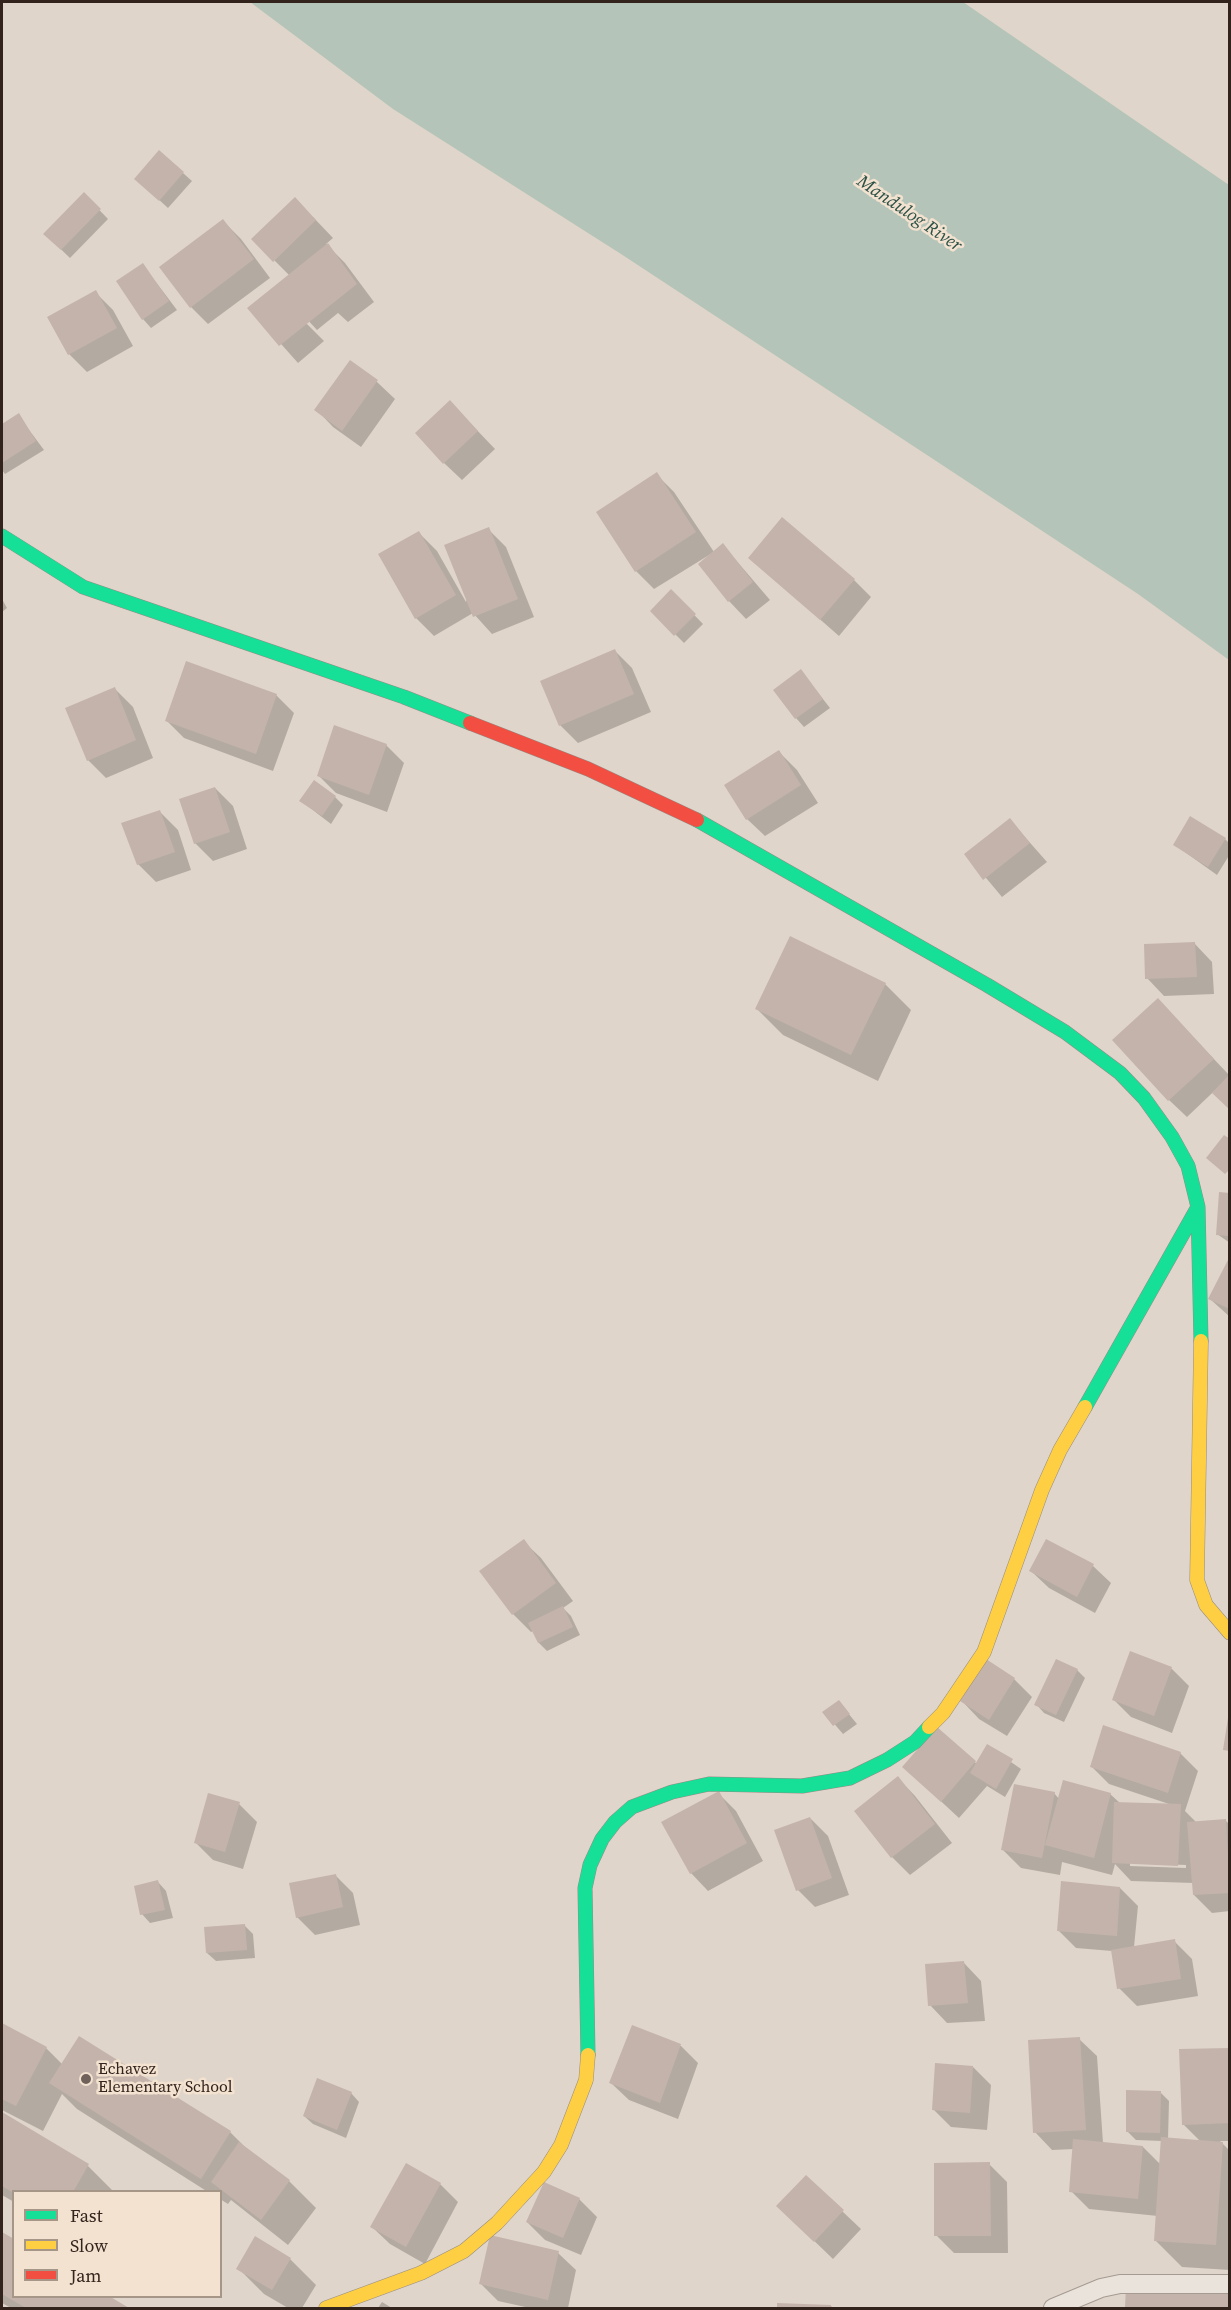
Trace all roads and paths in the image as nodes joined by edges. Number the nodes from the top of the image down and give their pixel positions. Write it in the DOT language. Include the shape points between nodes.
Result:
graph roads {
  1 [pos="2,536"];
  2 [pos="1198,1207"];
  3 [pos="1230,1633"];
  4 [pos="1230,2284"];
  5 [pos="326,2308"];
  6 [pos="1053,2308"];
  1 -- 2 [label="street" via="83,587 404,697 588,769 699,822 987,985 1065,1032 1120,1073 1172,1137 1188,1167"];
  2 -- 3 [label="street" via="1202,1298 1197,1580 1206,1605"];
  2 -- 5 [label="street" via="1060,1450 984,1652 943,1713 915,1742 850,1778 802,1786 710,1784 672,1792 632,1807 615,1822 590,1865 585,1888 586,2080 561,2145 544,2172 464,2251 421,2273"];
  4 -- 6 [label="lane" via="1120,2284"];
}
